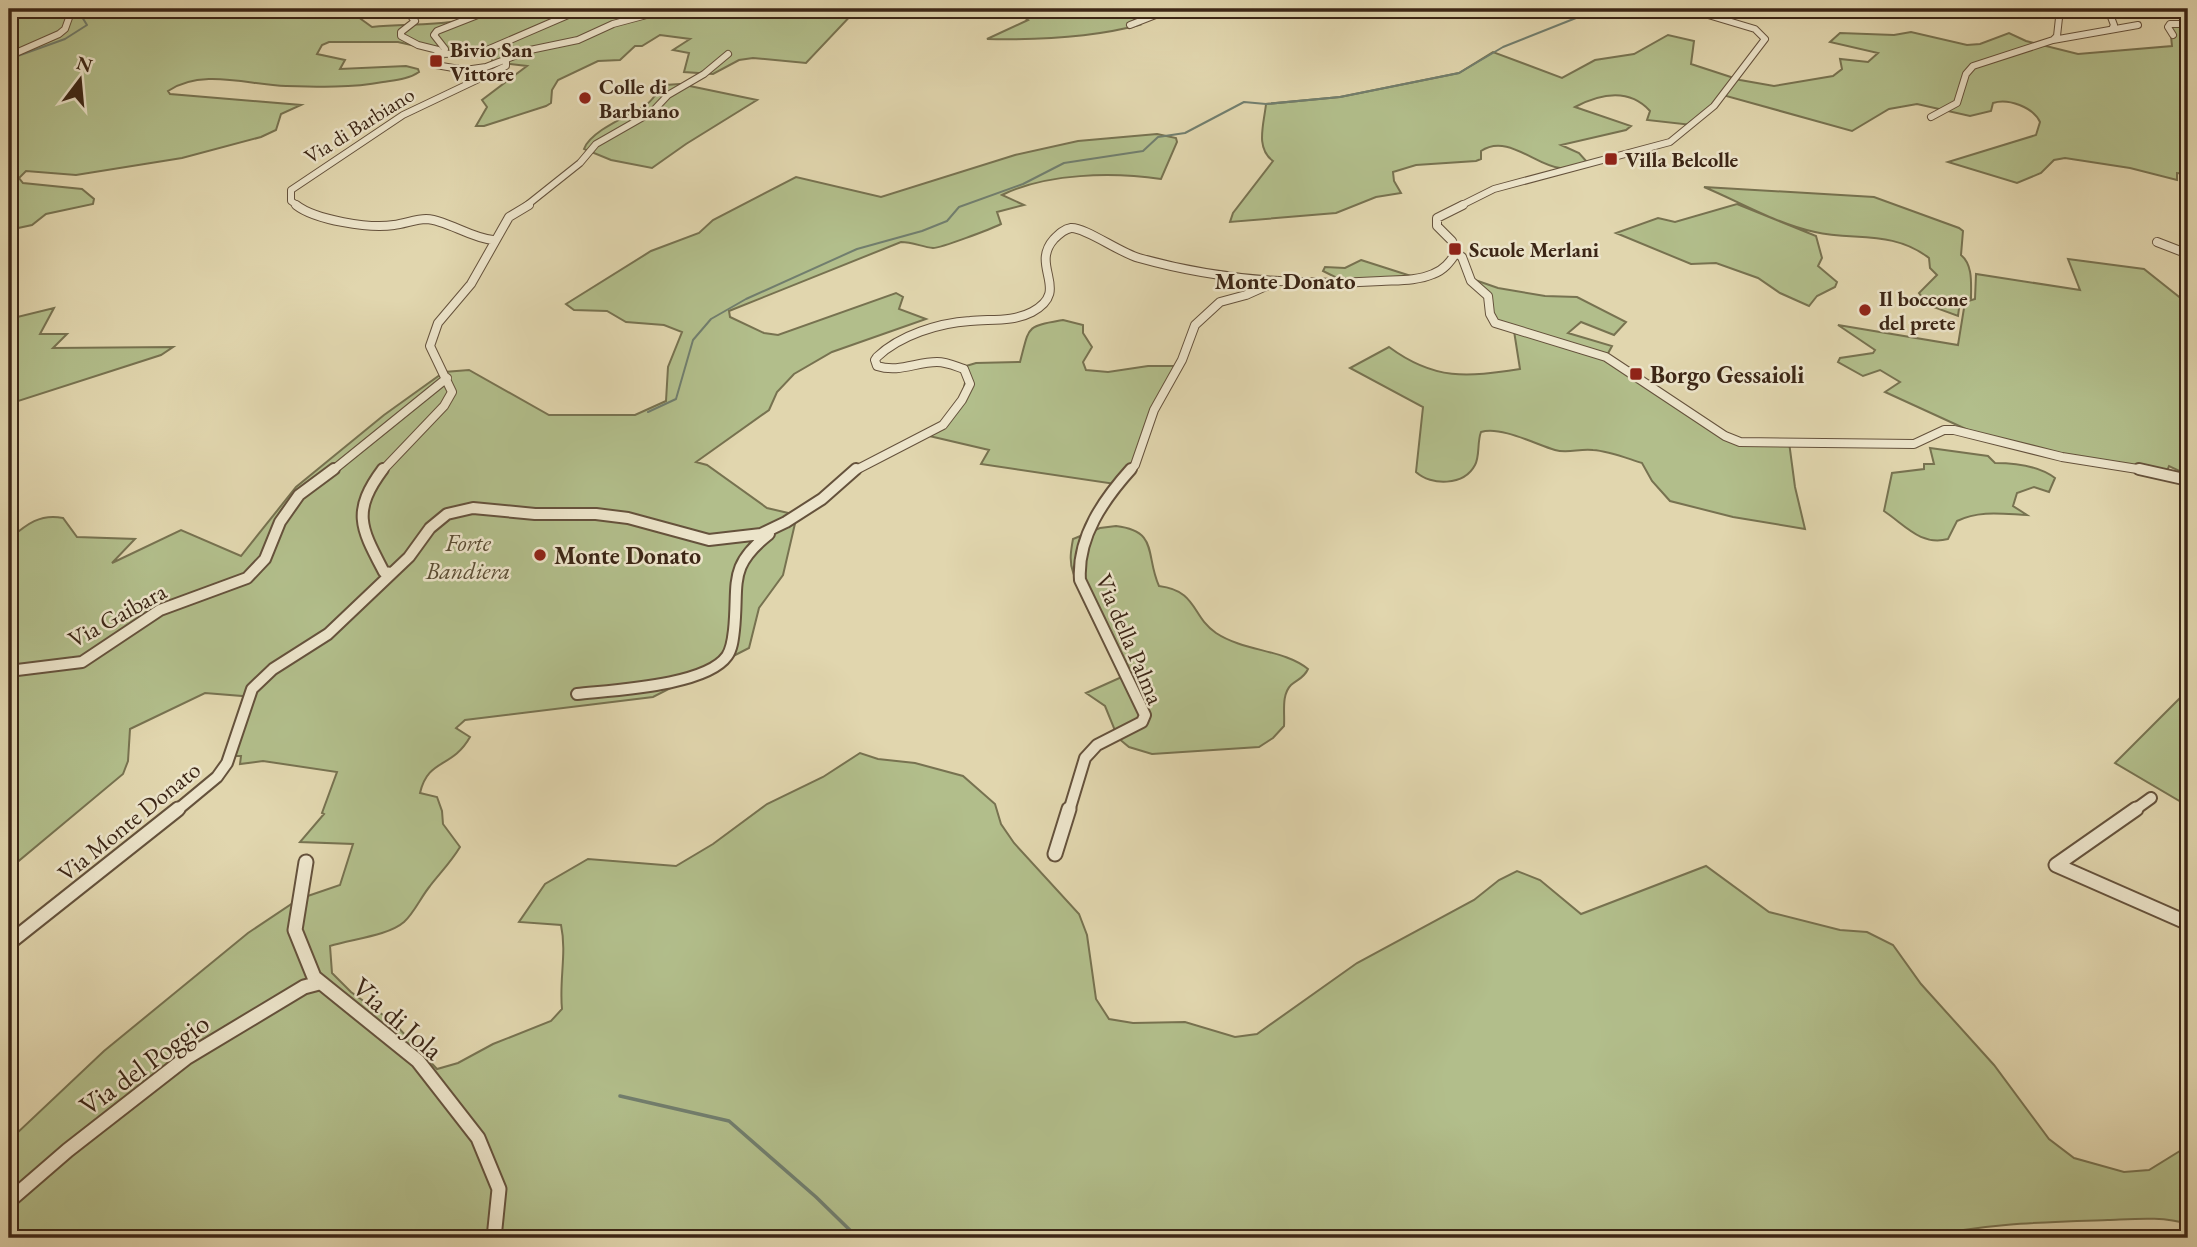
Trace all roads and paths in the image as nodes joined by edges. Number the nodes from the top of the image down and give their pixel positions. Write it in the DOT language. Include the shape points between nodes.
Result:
graph roads {
  1 [pos="83,9"];
  2 [pos="373,9"];
  3 [pos="494,9"];
  4 [pos="582,9"];
  5 [pos="669,9"];
  6 [pos="1171,9"];
  7 [pos="1688,9"];
  8 [pos="2060,9"];
  9 [pos="2108,9"];
  10 [pos="2188,24"];
  11 [pos="1130,25"];
  12 [pos="2138,25"];
  13 [pos="2112,29"];
  14 [pos="2173,35"];
  15 [pos="2053,40"];
  16 [pos="440,54"];
  17 [pos="729,54"];
  18 [pos="9,56"];
  19 [pos="506,60"];
  20 [pos="1931,117"];
  21 [pos="493,240"];
  22 [pos="2157,242"];
  23 [pos="1456,253"];
  24 [pos="2188,254"];
  25 [pos="1282,280"];
  26 [pos="447,378"];
  27 [pos="2188,480"];
  28 [pos="786,522"];
  29 [pos="391,573"];
  30 [pos="9,671"];
  31 [pos="577,694"];
  32 [pos="2151,798"];
  33 [pos="1055,854"];
  34 [pos="306,862"];
  35 [pos="2188,923"];
  36 [pos="9,943"];
  37 [pos="319,983"];
  38 [pos="9,1201"];
  39 [pos="494,1238"];
  1 -- 18 [label="street" via="70,15 59,34"];
  2 -- 16 [label="street" via="410,15 415,21 401,36"];
  3 -- 16 [label="street" via="437,31 434,35 445,49"];
  4 -- 16 [label="street" via="481,53"];
  5 -- 19 [label="street"];
  6 -- 11 [label="street"];
  7 -- 23 [label="street" via="1755,29 1765,38 1714,106 1664,145 1494,189 1437,218 1437,226 1452,241"];
  8 -- 15 [label="street"];
  9 -- 13 [label="street"];
  10 -- 14 [label="street" via="2170,24"];
  12 -- 13 [label="street"];
  13 -- 15 [label="street"];
  15 -- 20 [label="street" via="1973,66 1964,74 1958,101"];
  16 -- 19 [label="street, Via di Barbiano" via="436,65 460,70"];
  17 -- 21 [label="street" via="668,95 652,112 596,144 539,198 509,217"];
  19 -- 21 [label="street, Via di Barbiano" via="506,66 403,115 291,190 291,201 316,217 375,226 427,219"];
  21 -- 26 [label="street" via="471,284 438,323 430,346"];
  22 -- 24 [label="street"];
  23 -- 25 [label="street, Via Monte Donato" via="1440,272 1426,277 1362,282"];
  23 -- 27 [label="street" via="1471,281 1488,296 1495,323 1606,356 1732,440 1914,444 1954,430 2062,457"];
  25 -- 28 [label="street, Via Monte Donato" via="1177,267 1138,257 1080,229 1060,232 1043,251 1052,289 1043,307 1025,316 938,326 879,354 877,366 886,370 949,363 964,369 970,384 943,425 856,469"];
  25 -- 33 [label="street, Via della Palma" via="1220,302 1195,325 1154,410 1135,465 1106,497 1084,543 1080,580 1145,715 1142,722 1097,745 1085,758"];
  26 -- 29 [label="street" via="452,392 444,406 390,462 364,500 363,529 384,572"];
  26 -- 30 [label="street, Via Gaibara" via="299,495 280,522 265,559 247,578 152,614 82,662"];
  28 -- 29 [label="street, Via Monte Donato" via="761,534 709,540 607,515 472,508 447,514"];
  28 -- 31 [label="street, Via Monte Donato" via="756,543 740,562 733,641 726,658 707,671 678,681"];
  29 -- 36 [label="street, Via Monte Donato" via="328,634 273,669 252,689 227,763 217,777"];
  32 -- 35 [label="street" via="2056,865"];
  34 -- 37 [label="street, Via di Jola" via="295,930"];
  37 -- 38 [label="street, Via del Poggio" via="304,987 186,1058"];
  37 -- 39 [label="street, Via di Jola" via="418,1061 478,1138 499,1189"];
}
